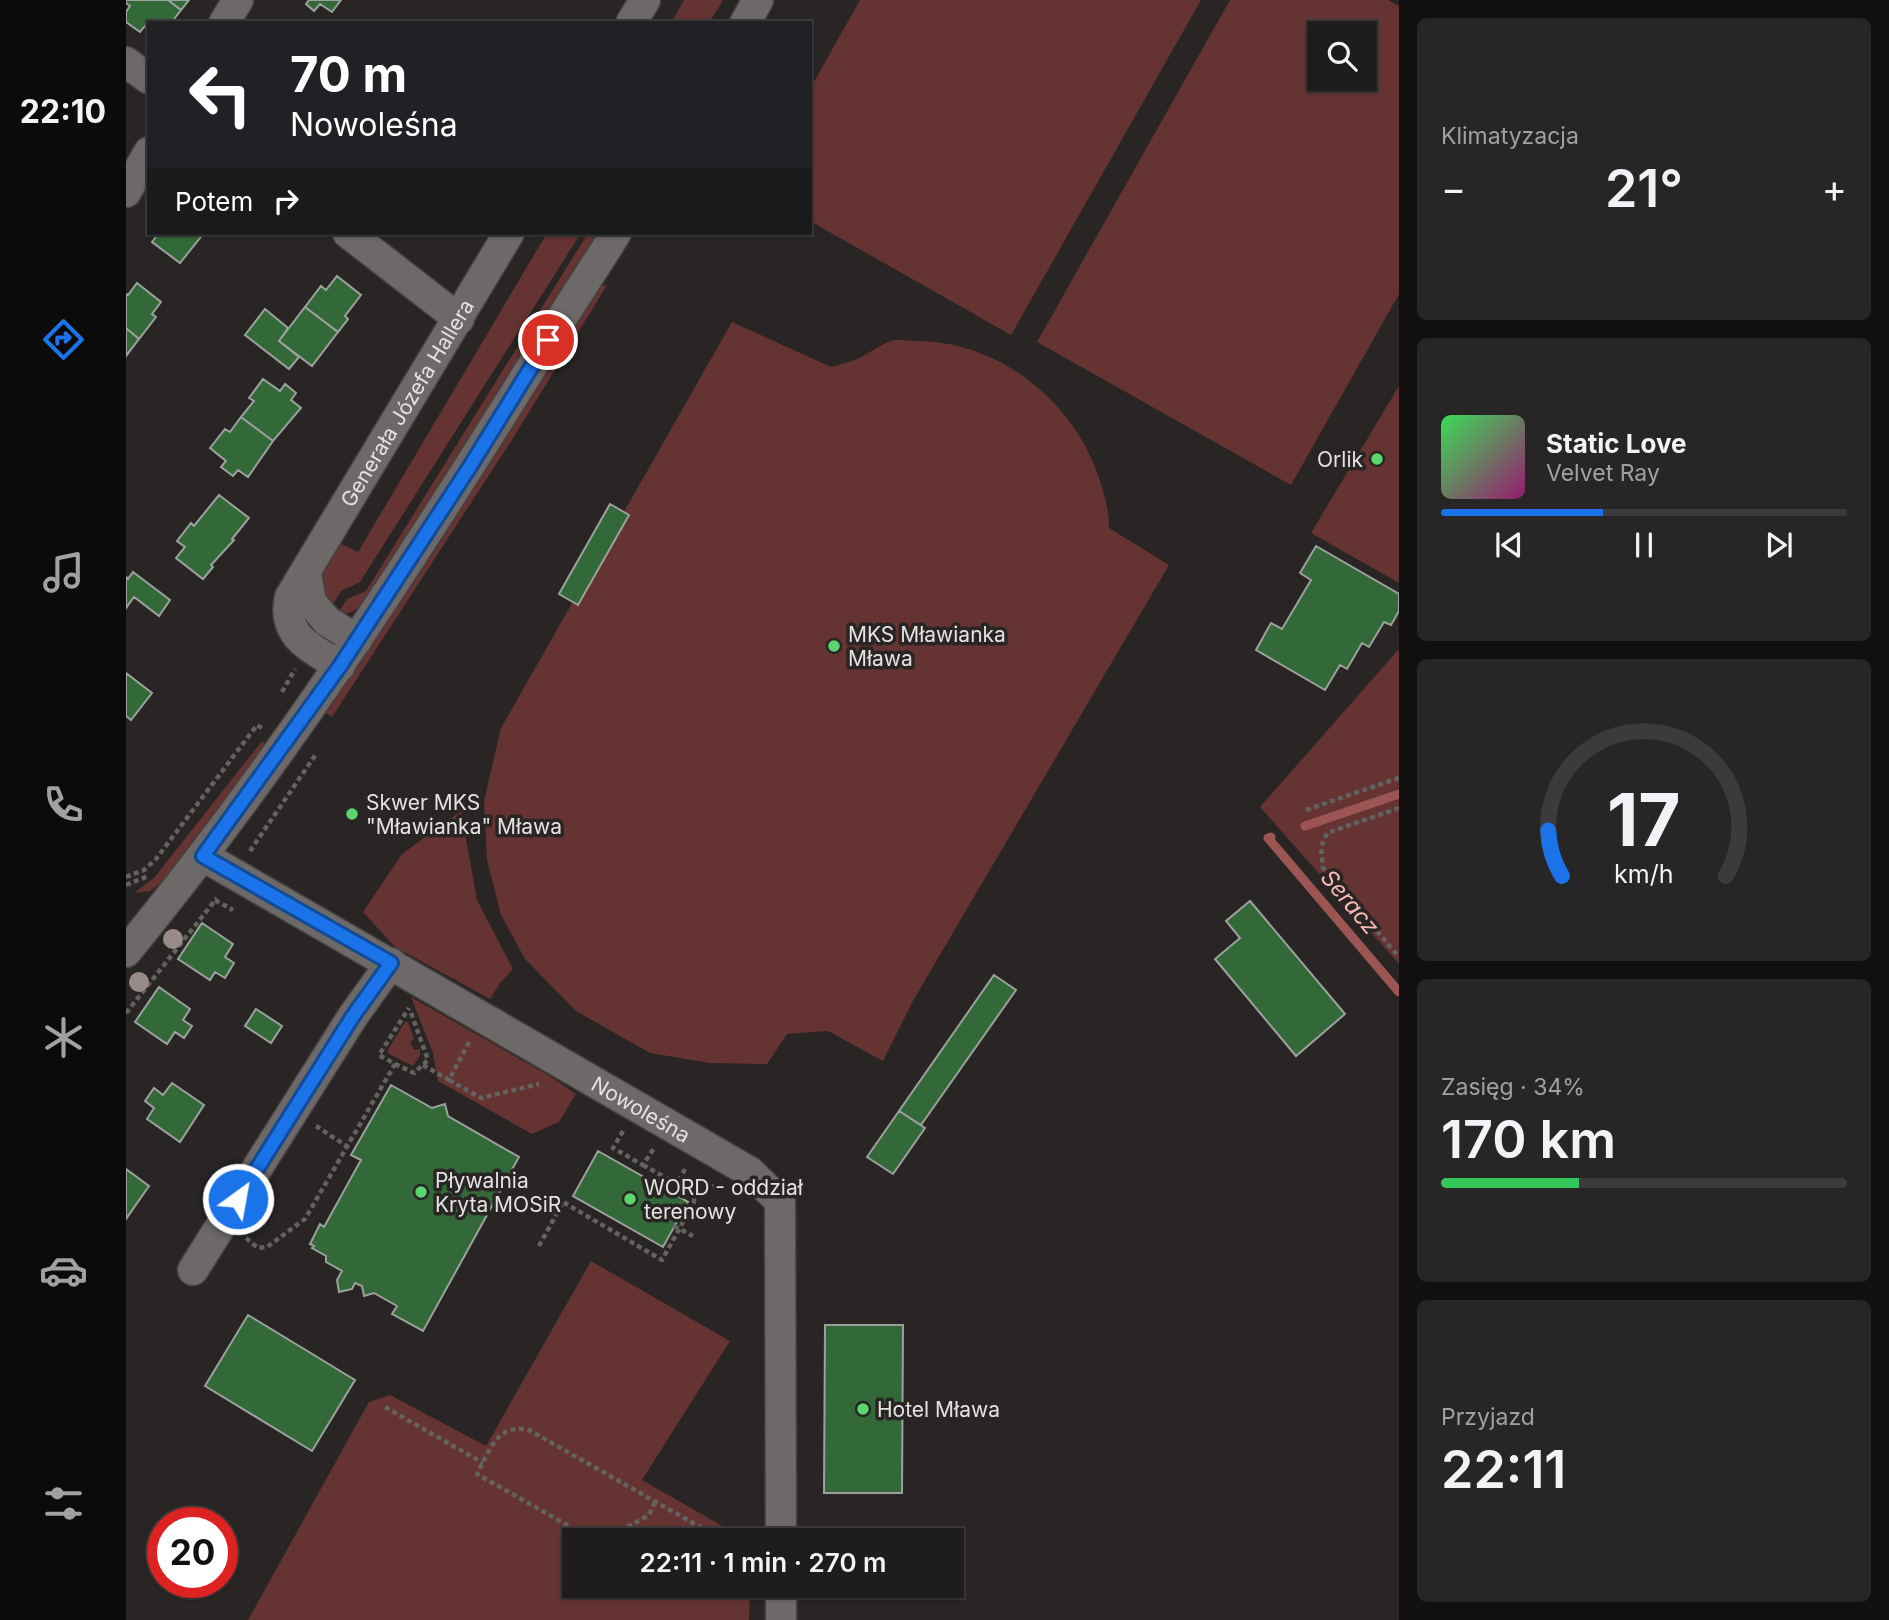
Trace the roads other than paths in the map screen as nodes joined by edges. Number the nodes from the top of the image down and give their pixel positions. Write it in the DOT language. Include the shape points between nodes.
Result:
graph roads {
  1 [pos="238,0"];
  2 [pos="645,0"];
  3 [pos="758,0"];
  4 [pos="225,21"];
  5 [pos="632,21"];
  6 [pos="746,21"];
  7 [pos="126,62"];
  8 [pos="147,78"];
  9 [pos="147,155"];
  10 [pos="126,192"];
  11 [pos="351,235"];
  12 [pos="508,235"];
  13 [pos="615,235"];
  14 [pos="459,319"];
  15 [pos="306,573"];
  16 [pos="357,640"];
  17 [pos="340,666"];
  18 [pos="203,856"];
  19 [pos="131,935"];
  20 [pos="391,963"];
  21 [pos="193,1270"];
  22 [pos="781,1528"];
  23 [pos="781,1598"];
  24 [pos="781,1620"];
  1 -- 4 [label="street"];
  2 -- 5 [label="street"];
  3 -- 6 [label="street"];
  7 -- 8 [label="street"];
  9 -- 10 [label="street"];
  11 -- 14 [label="street"];
  12 -- 14 [label="street, Generała Józefa Hallera"];
  13 -- 16 [label="street"];
  14 -- 15 [label="street, Generała Józefa Hallera"];
  15 -- 16 [label="street" via="311,602 327,621"];
  15 -- 17 [label="street, Generała Józefa Hallera" via="287,609 292,632"];
  16 -- 17 [label="street"];
  17 -- 18 [label="street"];
  18 -- 19 [label="street"];
  18 -- 20 [label="street, Nowoleśna"];
  20 -- 21 [label="street"];
  20 -- 22 [label="street, Nowoleśna" via="750,1172 780,1201"];
  23 -- 24 [label="street"];
}
